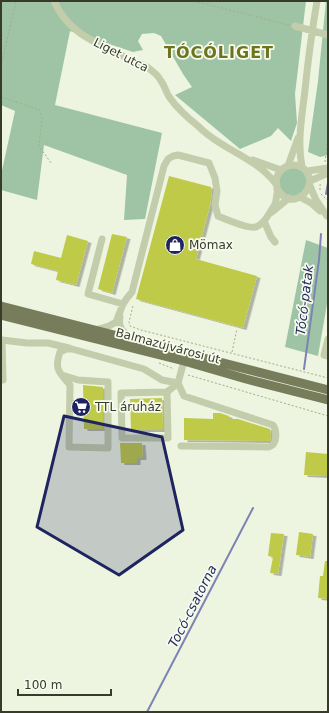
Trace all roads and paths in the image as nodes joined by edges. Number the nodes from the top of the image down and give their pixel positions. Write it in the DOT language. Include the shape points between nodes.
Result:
graph roads {
  1 [pos="16,1"];
  2 [pos="54,1"];
  3 [pos="194,1"];
  4 [pos="316,1"];
  5 [pos="295,26"];
  6 [pos="312,31"];
  7 [pos="328,35"];
  8 [pos="1,66"];
  9 [pos="1,98"];
  10 [pos="300,134"];
  11 [pos="328,138"];
  12 [pos="242,156"];
  13 [pos="51,163"];
  14 [pos="288,166"];
  15 [pos="326,167"];
  16 [pos="304,169"];
  17 [pos="281,170"];
  18 [pos="328,173"];
  19 [pos="322,182"];
  20 [pos="310,183"];
  21 [pos="277,186"];
  22 [pos="300,197"];
  23 [pos="289,198"];
  24 [pos="328,201"];
  25 [pos="327,217"];
  26 [pos="265,219"];
  27 [pos="102,239"];
  28 [pos="274,242"];
  29 [pos="1,306"];
  30 [pos="132,306"];
  31 [pos="122,307"];
  32 [pos="1,315"];
  33 [pos="237,329"];
  34 [pos="95,330"];
  35 [pos="328,339"];
  36 [pos="132,340"];
  37 [pos="72,349"];
  38 [pos="231,352"];
  39 [pos="328,356"];
  40 [pos="153,361"];
  41 [pos="184,361"];
  42 [pos="181,372"];
  43 [pos="62,375"];
  44 [pos="328,378"];
  45 [pos="3,380"];
  46 [pos="178,384"];
  47 [pos="328,390"];
  48 [pos="167,392"];
  49 [pos="328,400"];
  50 [pos="328,416"];
  51 [pos="181,446"];
  1 -- 8 [label="path"];
  2 -- 12 [label="street, Liget utca" via="62,16 78,32 150,70 161,80 169,97 182,112 218,142"];
  3 -- 5 [label="path"];
  4 -- 6 [label="street"];
  5 -- 6 [label="street"];
  6 -- 7 [label="street"];
  6 -- 10 [label="street"];
  9 -- 13 [label="path" via="40,110 42,118 39,146"];
  10 -- 14 [label="street"];
  10 -- 16 [label="street" via="300,158"];
  11 -- 15 [label="path"];
  12 -- 17 [label="street, Liget utca"];
  12 -- 21 [label="street, Liget utca" via="267,173"];
  14 -- 16 [label="street" via="297,165"];
  14 -- 17 [label="street"];
  15 -- 16 [label="street"];
  16 -- 20 [label="street"];
  17 -- 21 [label="street" via="277,174"];
  18 -- 20 [label="street"];
  19 -- 24 [label="path" via="319,191"];
  20 -- 22 [label="street" via="308,190"];
  20 -- 25 [label="street" via="316,200"];
  21 -- 23 [label="street" via="284,196"];
  21 -- 26 [label="street" via="275,203"];
  22 -- 23 [label="street"];
  22 -- 25 [label="street"];
  23 -- 26 [label="street"];
  26 -- 28 [label="street"];
  26 -- 31 [label="street" via="252,228 218,216 215,205 215,178 209,163 178,155 168,159 164,166 132,292"];
  27 -- 31 [label="street" via="88,294"];
  29 -- 34 [label="main road, Balmazújvárosi út"];
  30 -- 38 [label="path" via="130,326"];
  31 -- 34 [label="street" via="116,322"];
  31 -- 36 [label="street" via="120,327"];
  32 -- 41 [label="main road, Balmazújvárosi út"];
  33 -- 38 [label="path"];
  34 -- 36 [label="main road, Balmazújvárosi út"];
  35 -- 39 [label="street" via="324,355"];
  36 -- 47 [label="main road, Balmazújvárosi út"];
  37 -- 43 [label="street" via="60,352 57,370"];
  37 -- 45 [label="street" via="48,343 2,340"];
  37 -- 46 [label="street" via="144,369 162,380"];
  38 -- 44 [label="path"];
  40 -- 42 [label="path"];
  41 -- 42 [label="street"];
  41 -- 49 [label="main road, Balmazújvárosi út"];
  42 -- 46 [label="street"];
  42 -- 50 [label="path"];
  43 -- 43 [label="street" via="70,385 69,447 108,448 108,382 78,380"];
  46 -- 48 [label="street"];
  46 -- 51 [label="street" via="184,396 261,421 274,426 275,429 275,442 268,447"];
  48 -- 48 [label="street" via="121,393 122,438 168,438"];
}
